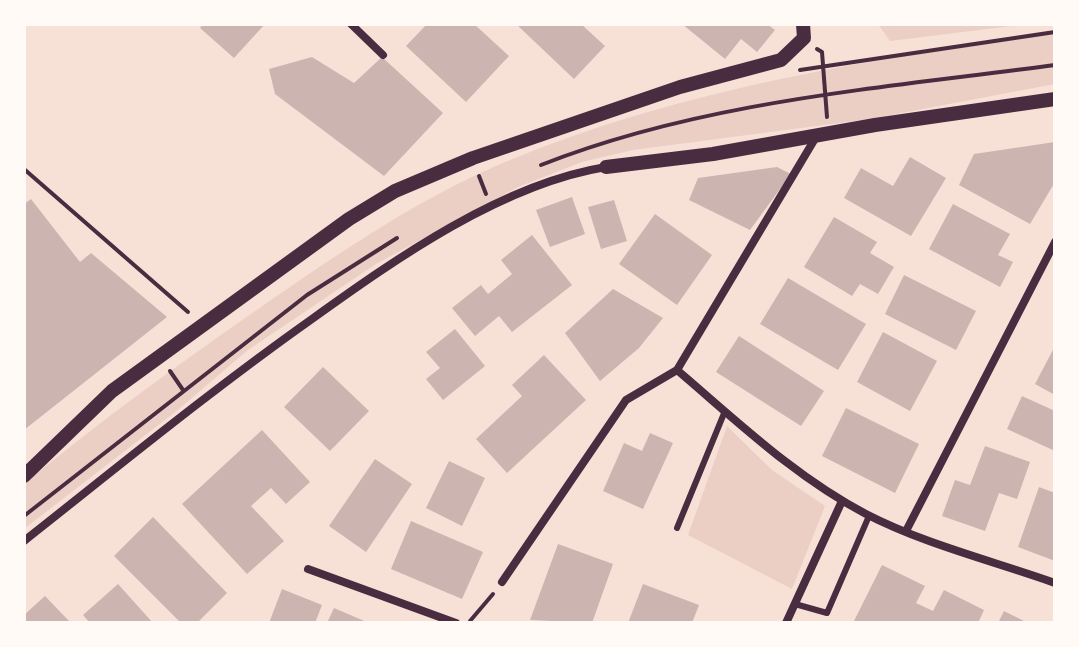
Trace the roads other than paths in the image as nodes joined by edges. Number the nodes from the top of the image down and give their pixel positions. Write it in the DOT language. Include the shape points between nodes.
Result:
graph roads {
  1 [pos="351,24"];
  2 [pos="804,31"];
  3 [pos="383,55"];
  4 [pos="1055,99"];
  5 [pos="823,134"];
  6 [pos="606,167"];
  7 [pos="1055,242"];
  8 [pos="677,370"];
  9 [pos="725,411"];
  10 [pos="24,476"];
  11 [pos="842,501"];
  12 [pos="869,516"];
  13 [pos="677,528"];
  14 [pos="906,531"];
  15 [pos="24,541"];
  16 [pos="308,569"];
  17 [pos="502,582"];
  18 [pos="1055,583"];
  19 [pos="795,604"];
  20 [pos="456,623"];
  21 [pos="786,623"];
  1 -- 3 [label="street"];
  2 -- 10 [label="street" via="790,55 768,65 680,87 473,158 395,191 112,391"];
  4 -- 5 [label="street"];
  5 -- 6 [label="street"];
  5 -- 8 [label="street"];
  6 -- 15 [label="street" via="491,208 419,246 269,350"];
  7 -- 14 [label="street"];
  8 -- 9 [label="street"];
  8 -- 17 [label="street" via="626,400"];
  9 -- 11 [label="street"];
  9 -- 13 [label="lane"];
  11 -- 12 [label="street"];
  11 -- 19 [label="street"];
  12 -- 14 [label="street"];
  12 -- 19 [label="lane" via="827,613"];
  14 -- 18 [label="street"];
  16 -- 20 [label="street"];
  19 -- 21 [label="street"];
}
